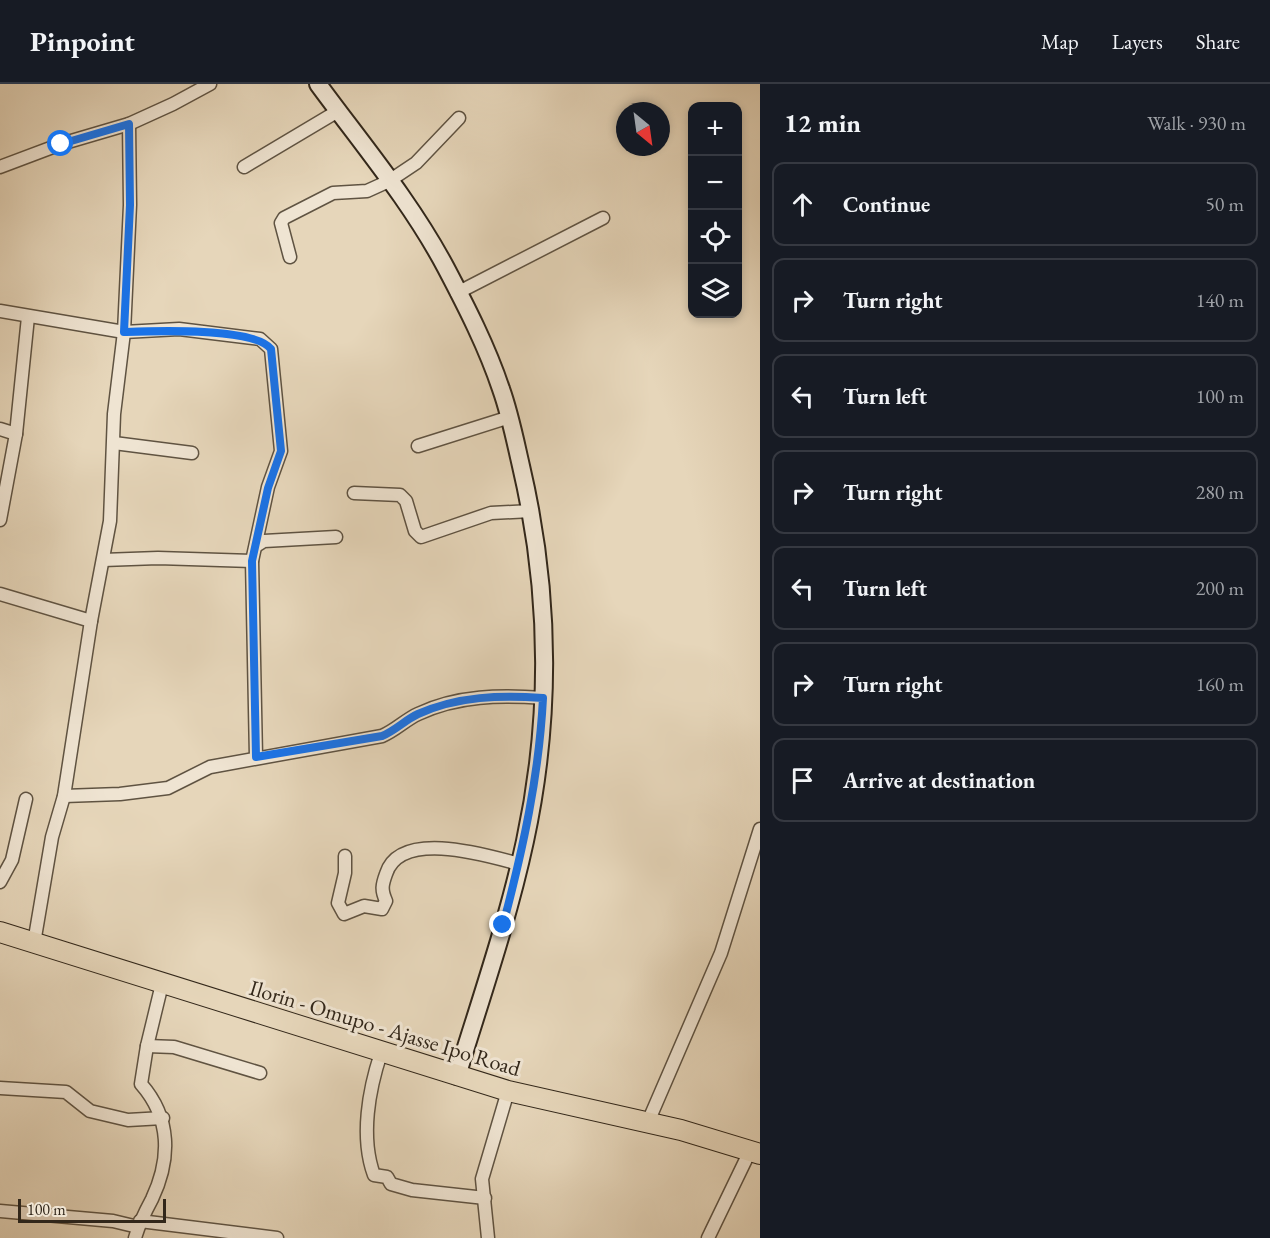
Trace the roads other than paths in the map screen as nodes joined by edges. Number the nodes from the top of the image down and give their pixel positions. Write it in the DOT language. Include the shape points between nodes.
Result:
graph roads {
  1 [pos="210,84"];
  2 [pos="318,84"];
  3 [pos="338,111"];
  4 [pos="459,118"];
  5 [pos="129,124"];
  6 [pos="0,167"];
  7 [pos="244,167"];
  8 [pos="389,182"];
  9 [pos="603,218"];
  10 [pos="290,256"];
  11 [pos="457,293"];
  12 [pos="0,311"];
  13 [pos="28,317"];
  14 [pos="124,332"];
  15 [pos="510,417"];
  16 [pos="0,429"];
  17 [pos="16,434"];
  18 [pos="114,443"];
  19 [pos="418,446"];
  20 [pos="192,453"];
  21 [pos="354,493"];
  22 [pos="531,511"];
  23 [pos="0,520"];
  24 [pos="336,537"];
  25 [pos="256,546"];
  26 [pos="103,560"];
  27 [pos="252,561"];
  28 [pos="0,594"];
  29 [pos="91,621"];
  30 [pos="543,698"];
  31 [pos="256,757"];
  32 [pos="64,796"];
  33 [pos="26,799"];
  34 [pos="760,829"];
  35 [pos="345,856"];
  36 [pos="519,864"];
  37 [pos="0,882"];
  38 [pos="0,932"];
  39 [pos="34,943"];
  40 [pos="162,984"];
  41 [pos="147,1046"];
  42 [pos="381,1053"];
  43 [pos="260,1073"];
  44 [pos="457,1076"];
  45 [pos="0,1088"];
  46 [pos="508,1091"];
  47 [pos="163,1118"];
  48 [pos="648,1122"];
  49 [pos="755,1153"];
  50 [pos="485,1198"];
  51 [pos="0,1210"];
  52 [pos="137,1229"];
  53 [pos="252,1236"];
  54 [pos="278,1238"];
  55 [pos="488,1238"];
  56 [pos="708,1238"];
  1 -- 5 [label="street"];
  2 -- 3 [label="main road"];
  3 -- 7 [label="street"];
  3 -- 8 [label="main road"];
  4 -- 8 [label="street" via="416,164"];
  5 -- 6 [label="street"];
  5 -- 14 [label="street"];
  8 -- 10 [label="street" via="367,191 333,193 290,213 281,223"];
  8 -- 11 [label="main road" via="419,222"];
  9 -- 11 [label="street"];
  11 -- 15 [label="main road" via="481,338"];
  12 -- 13 [label="street"];
  13 -- 14 [label="street"];
  13 -- 17 [label="street"];
  14 -- 18 [label="street"];
  14 -- 25 [label="street" via="179,329 260,339 271,349 281,451 268,488"];
  15 -- 19 [label="street"];
  15 -- 22 [label="main road"];
  16 -- 17 [label="street"];
  17 -- 23 [label="street"];
  18 -- 20 [label="street"];
  18 -- 26 [label="street" via="110,521"];
  21 -- 22 [label="street" via="400,495 421,537 491,513"];
  22 -- 30 [label="main road" via="543,618"];
  24 -- 25 [label="street" via="264,541"];
  25 -- 27 [label="street"];
  26 -- 27 [label="street" via="134,557"];
  26 -- 29 [label="street"];
  27 -- 31 [label="street"];
  28 -- 29 [label="street"];
  29 -- 32 [label="street"];
  30 -- 31 [label="street" via="468,698 418,714 382,736"];
  30 -- 36 [label="main road" via="540,749"];
  31 -- 32 [label="street" via="210,767 168,788"];
  32 -- 39 [label="street" via="52,837"];
  33 -- 37 [label="street" via="12,860"];
  34 -- 48 [label="street" via="721,953"];
  35 -- 36 [label="street" via="338,903 344,914 364,906 382,909 386,901 381,889 387,869 397,855 412,850 472,853"];
  36 -- 44 [label="main road"];
  38 -- 39 [label="highway, Ilorin - Omupo - Ajasse Ipo Road"];
  39 -- 40 [label="highway, Ilorin - Omupo - Ajasse Ipo Road"];
  40 -- 41 [label="street"];
  40 -- 42 [label="highway, Ilorin - Omupo - Ajasse Ipo Road"];
  41 -- 43 [label="street" via="174,1047"];
  41 -- 47 [label="street" via="141,1084"];
  42 -- 44 [label="highway, Ilorin - Omupo - Ajasse Ipo Road"];
  42 -- 50 [label="street" via="368,1125 374,1175 412,1190"];
  44 -- 46 [label="highway, Ilorin - Omupo - Ajasse Ipo Road"];
  45 -- 47 [label="street" via="66,1092 90,1111 128,1120"];
  46 -- 48 [label="highway, Ilorin - Omupo - Ajasse Ipo Road"];
  46 -- 50 [label="street" via="482,1179"];
  47 -- 52 [label="street" via="163,1159 153,1197"];
  48 -- 49 [label="highway, Ilorin - Omupo - Ajasse Ipo Road"];
  49 -- 56 [label="street"];
  50 -- 55 [label="street"];
  51 -- 52 [label="street" via="113,1221"];
  52 -- 53 [label="street"];
  53 -- 54 [label="street"];
}
